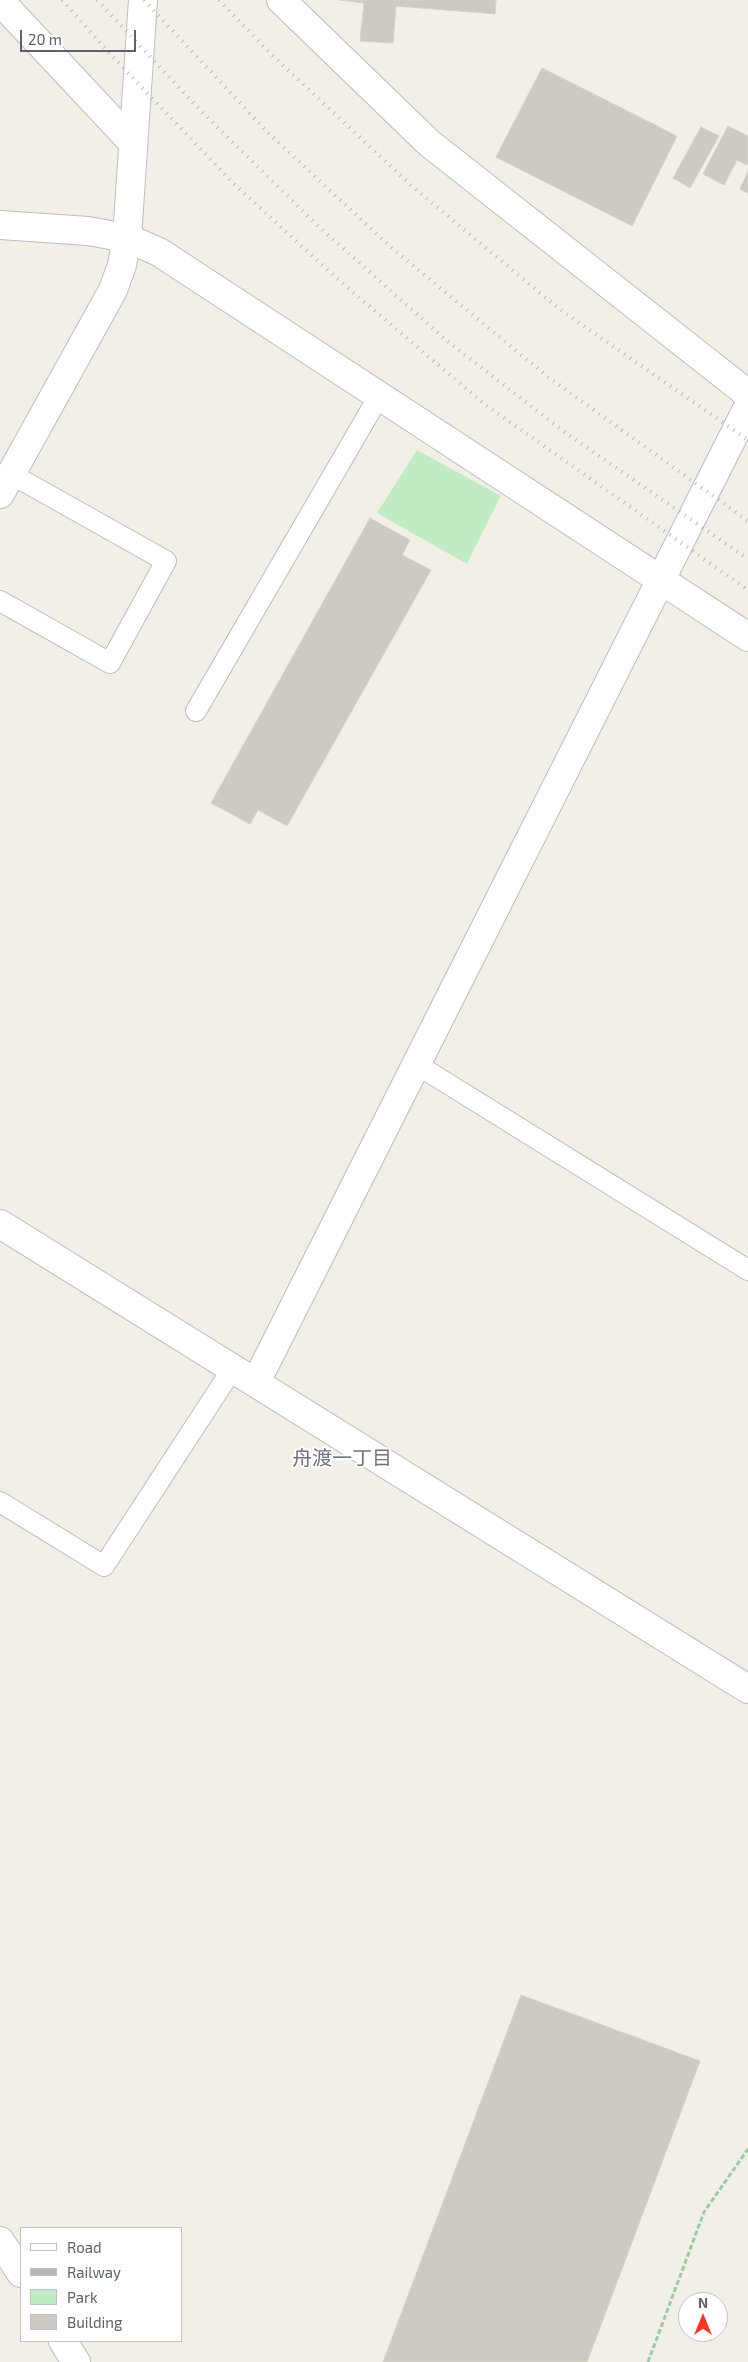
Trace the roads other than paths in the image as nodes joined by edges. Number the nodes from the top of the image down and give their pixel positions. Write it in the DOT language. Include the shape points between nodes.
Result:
graph roads {
  1 [pos="143,0"];
  2 [pos="281,0"];
  3 [pos="0,1"];
  4 [pos="133,143"];
  5 [pos="0,225"];
  6 [pos="127,238"];
  7 [pos="748,394"];
  8 [pos="379,396"];
  9 [pos="748,407"];
  10 [pos="6,484"];
  11 [pos="662,581"];
  12 [pos="0,601"];
  13 [pos="748,638"];
  14 [pos="196,711"];
  15 [pos="416,1064"];
  16 [pos="0,1224"];
  17 [pos="748,1270"];
  18 [pos="233,1368"];
  19 [pos="256,1382"];
  20 [pos="0,1502"];
  21 [pos="748,1689"];
  22 [pos="0,2241"];
  23 [pos="20,2271"];
  24 [pos="64,2342"];
  25 [pos="76,2362"];
  1 -- 4 [label="street"];
  2 -- 7 [label="street" via="429,143"];
  3 -- 4 [label="street"];
  4 -- 6 [label="street"];
  5 -- 6 [label="street" via="88,231"];
  6 -- 8 [label="street" via="159,252"];
  6 -- 10 [label="street" via="113,290"];
  8 -- 11 [label="street"];
  8 -- 14 [label="lane"];
  9 -- 11 [label="street"];
  10 -- 12 [label="lane" via="166,561 110,662"];
  11 -- 13 [label="street"];
  11 -- 15 [label="street"];
  15 -- 17 [label="lane"];
  15 -- 19 [label="street"];
  16 -- 18 [label="street"];
  18 -- 19 [label="street"];
  18 -- 20 [label="lane" via="104,1566"];
  19 -- 21 [label="street"];
  22 -- 23 [label="street"];
  24 -- 25 [label="street"];
}
